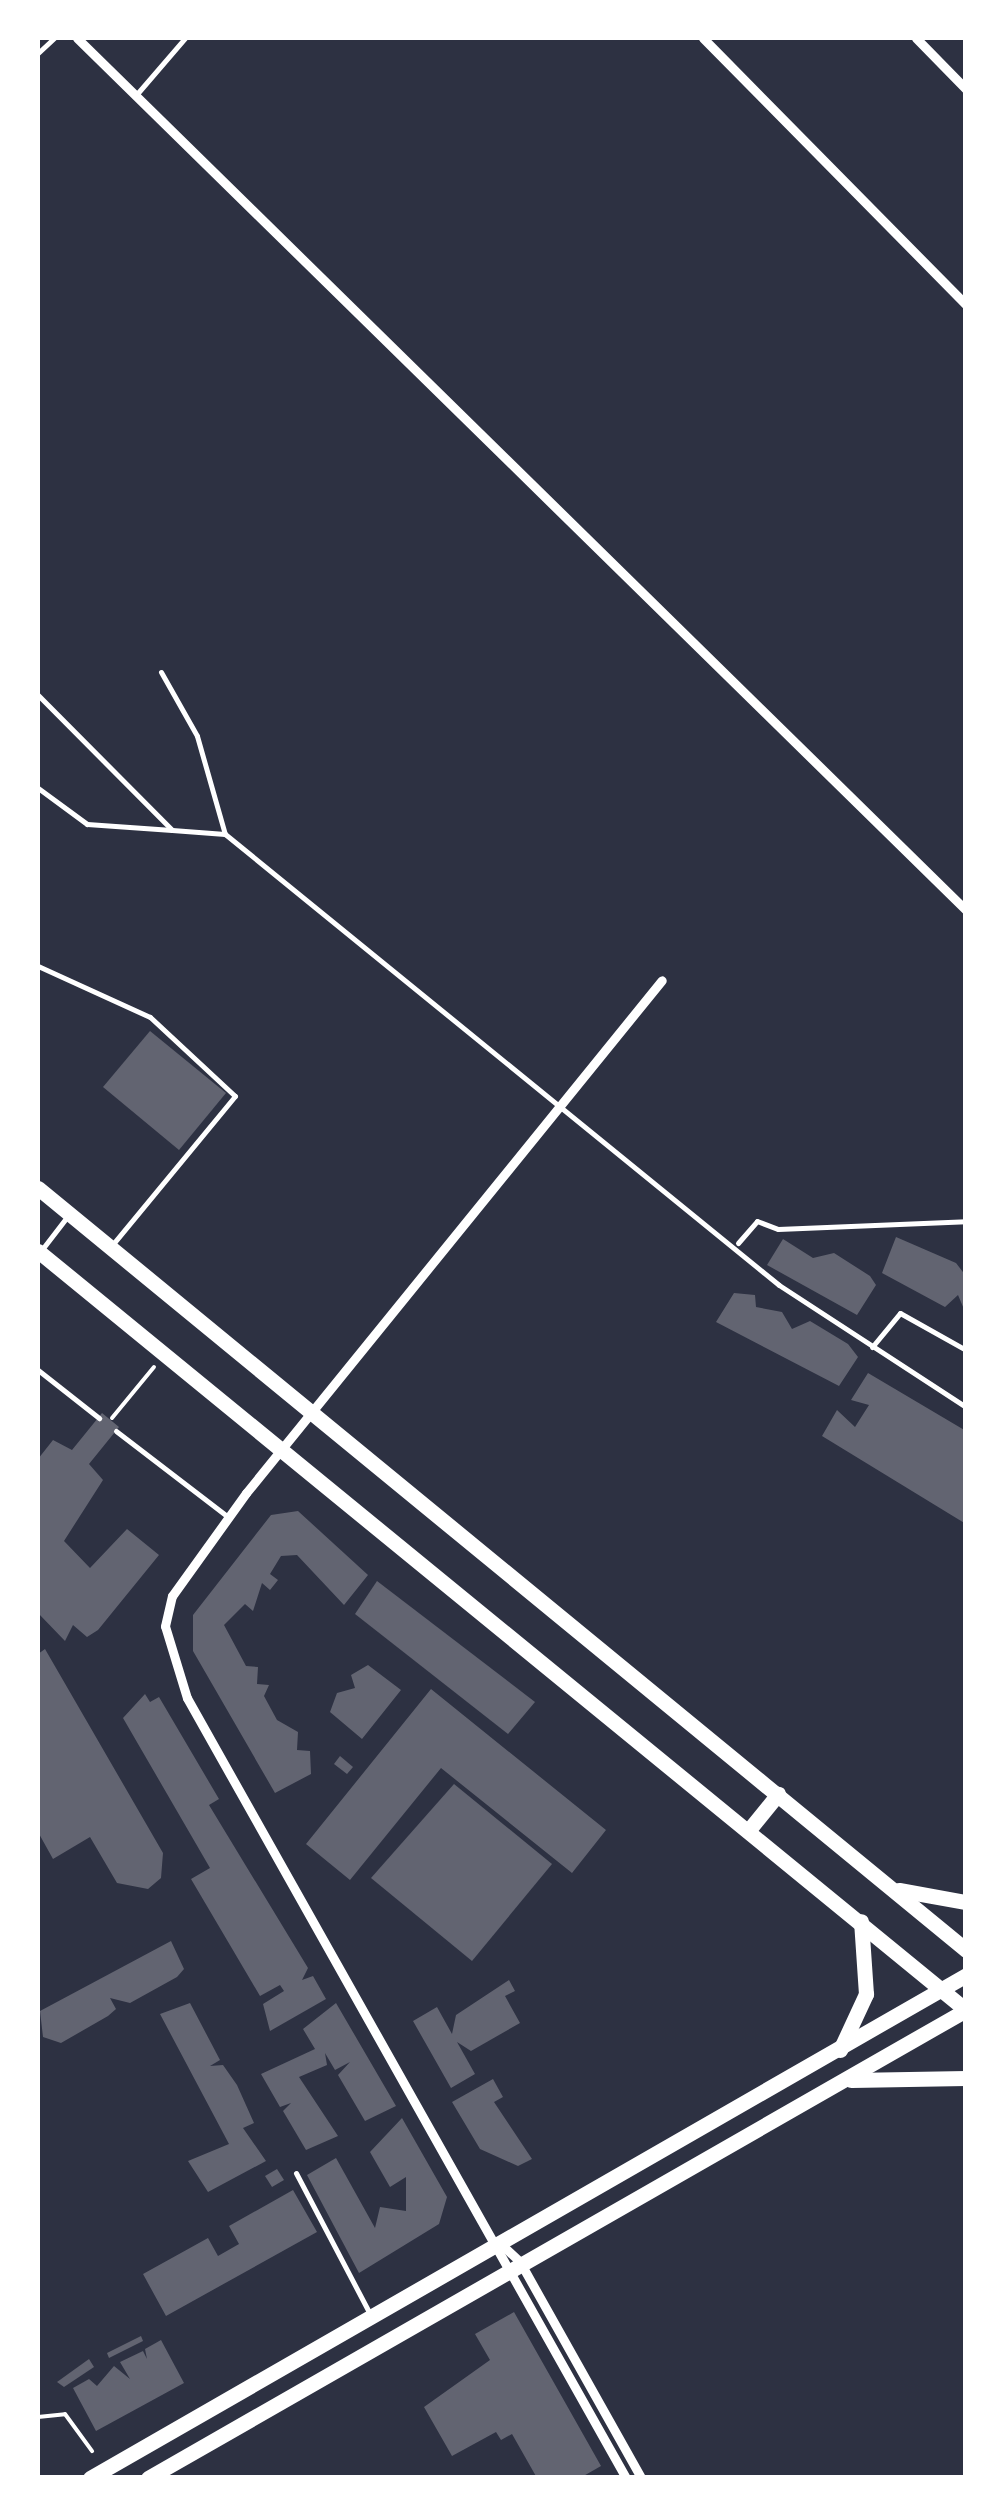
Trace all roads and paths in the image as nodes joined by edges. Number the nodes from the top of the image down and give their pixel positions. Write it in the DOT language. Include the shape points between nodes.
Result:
graph roads {
  1 [pos="54,38"];
  2 [pos="77,38"];
  3 [pos="185,38"];
  4 [pos="703,38"];
  5 [pos="916,38"];
  6 [pos="38,53"];
  7 [pos="966,89"];
  8 [pos="136,95"];
  9 [pos="966,305"];
  10 [pos="161,672"];
  11 [pos="38,695"];
  12 [pos="38,788"];
  13 [pos="172,830"];
  14 [pos="225,834"];
  15 [pos="966,910"];
  16 [pos="38,966"];
  17 [pos="662,980"];
  18 [pos="559,1109"];
  19 [pos="38,1188"];
  20 [pos="69,1215"];
  21 [pos="966,1222"];
  22 [pos="738,1243"];
  23 [pos="110,1248"];
  24 [pos="38,1255"];
  25 [pos="872,1347"];
  26 [pos="966,1350"];
  27 [pos="163,1355"];
  28 [pos="38,1370"];
  29 [pos="966,1407"];
  30 [pos="308,1414"];
  31 [pos="99,1418"];
  32 [pos="110,1420"];
  33 [pos="116,1431"];
  34 [pos="280,1450"];
  35 [pos="228,1517"];
  36 [pos="778,1794"];
  37 [pos="748,1831"];
  38 [pos="895,1890"];
  39 [pos="966,1902"];
  40 [pos="861,1921"];
  41 [pos="966,1950"];
  42 [pos="966,1975"];
  43 [pos="941,1990"];
  44 [pos="965,2010"];
  45 [pos="836,2055"];
  46 [pos="966,2078"];
  47 [pos="846,2080"];
  48 [pos="296,2173"];
  49 [pos="500,2244"];
  50 [pos="515,2266"];
  51 [pos="371,2316"];
  52 [pos="38,2416"];
  53 [pos="92,2451"];
  54 [pos="90,2478"];
  55 [pos="148,2478"];
  56 [pos="626,2478"];
  57 [pos="640,2478"];
  1 -- 6 [label="lane"];
  2 -- 8 [label="street"];
  3 -- 8 [label="lane"];
  4 -- 9 [label="street"];
  5 -- 7 [label="street"];
  8 -- 15 [label="street"];
  10 -- 14 [label="lane" via="197,736"];
  11 -- 13 [label="lane"];
  12 -- 13 [label="lane" via="87,824"];
  13 -- 14 [label="lane"];
  14 -- 18 [label="lane"];
  16 -- 23 [label="lane" via="150,1017 235,1096"];
  17 -- 18 [label="street"];
  18 -- 22 [label="lane" via="586,1119"];
  18 -- 30 [label="street"];
  19 -- 20 [label="main road"];
  20 -- 23 [label="main road"];
  20 -- 24 [label="lane"];
  21 -- 22 [label="lane" via="778,1228 757,1221"];
  22 -- 25 [label="lane" via="780,1285"];
  23 -- 30 [label="main road"];
  24 -- 27 [label="main road"];
  25 -- 26 [label="lane" via="900,1313"];
  25 -- 29 [label="lane"];
  27 -- 32 [label="path"];
  27 -- 34 [label="main road"];
  28 -- 31 [label="lane"];
  30 -- 34 [label="street"];
  30 -- 36 [label="main road"];
  33 -- 35 [label="lane"];
  34 -- 35 [label="street"];
  34 -- 37 [label="main road"];
  35 -- 49 [label="street" via="172,1596 170,1659"];
  36 -- 37 [label="main road"];
  36 -- 38 [label="main road"];
  37 -- 40 [label="main road"];
  38 -- 39 [label="main road"];
  38 -- 41 [label="main road"];
  40 -- 43 [label="main road"];
  40 -- 45 [label="main road" via="866,1994"];
  42 -- 43 [label="main road"];
  43 -- 44 [label="main road"];
  43 -- 45 [label="main road"];
  44 -- 47 [label="main road"];
  45 -- 49 [label="main road"];
  46 -- 47 [label="main road"];
  47 -- 50 [label="main road"];
  48 -- 51 [label="lane"];
  49 -- 50 [label="street"];
  49 -- 51 [label="main road"];
  50 -- 55 [label="main road"];
  50 -- 56 [label="street"];
  50 -- 57 [label="street"];
  51 -- 54 [label="main road"];
  52 -- 53 [label="path" via="66,2414"];
}
